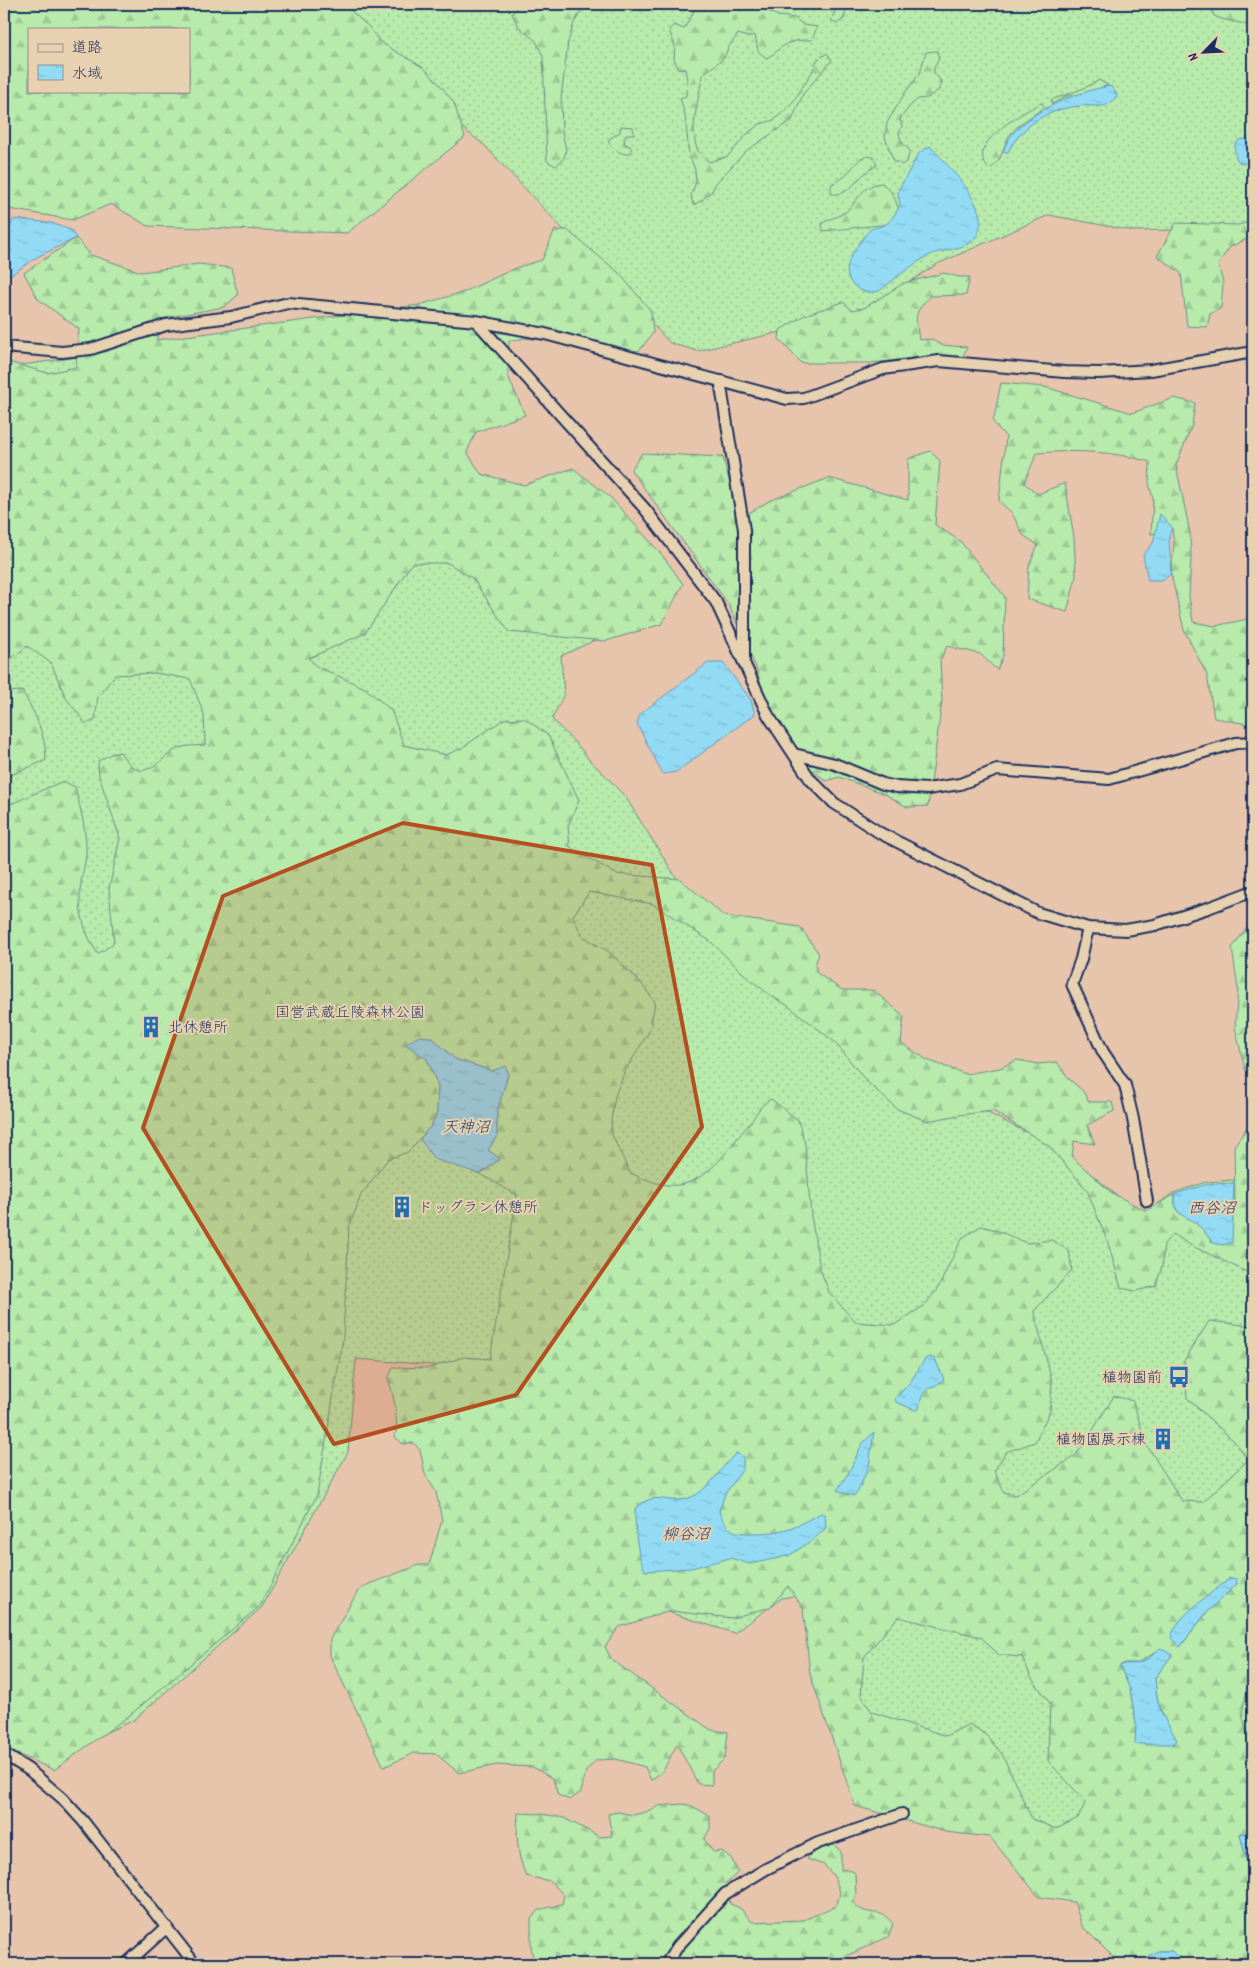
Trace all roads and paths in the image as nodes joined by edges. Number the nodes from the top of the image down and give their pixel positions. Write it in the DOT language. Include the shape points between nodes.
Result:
graph roads {
  1 [pos="476,321"];
  2 [pos="4,347"];
  3 [pos="1253,352"];
  4 [pos="722,381"];
  5 [pos="744,666"];
  6 [pos="1253,742"];
  7 [pos="794,754"];
  8 [pos="1253,890"];
  9 [pos="1088,928"];
  10 [pos="1147,1202"];
  11 [pos="4,1754"];
  12 [pos="902,1814"];
  13 [pos="167,1927"];
  14 [pos="126,1964"];
  15 [pos="195,1964"];
  16 [pos="666,1964"];
  1 -- 2 [label="street" via="288,303 231,318 166,325 92,349 62,352"];
  1 -- 4 [label="street" via="559,337"];
  1 -- 5 [label="street" via="645,508 716,602"];
  3 -- 4 [label="street" via="1151,370 1099,373 939,361 883,369 811,396 793,399"];
  4 -- 5 [label="street" via="744,530"];
  5 -- 7 [label="street" via="768,715"];
  6 -- 7 [label="street" via="1236,743 1109,779 997,770 960,784 928,789 883,784 836,764"];
  7 -- 9 [label="street" via="810,779 834,803 880,833 1038,913"];
  8 -- 9 [label="street" via="1155,925 1126,930"];
  9 -- 10 [label="street" via="1072,984 1103,1052 1125,1085 1134,1119"];
  11 -- 13 [label="street" via="29,1770 83,1820"];
  12 -- 16 [label="street" via="818,1843 725,1894"];
  13 -- 14 [label="street"];
  13 -- 15 [label="street"];
}
